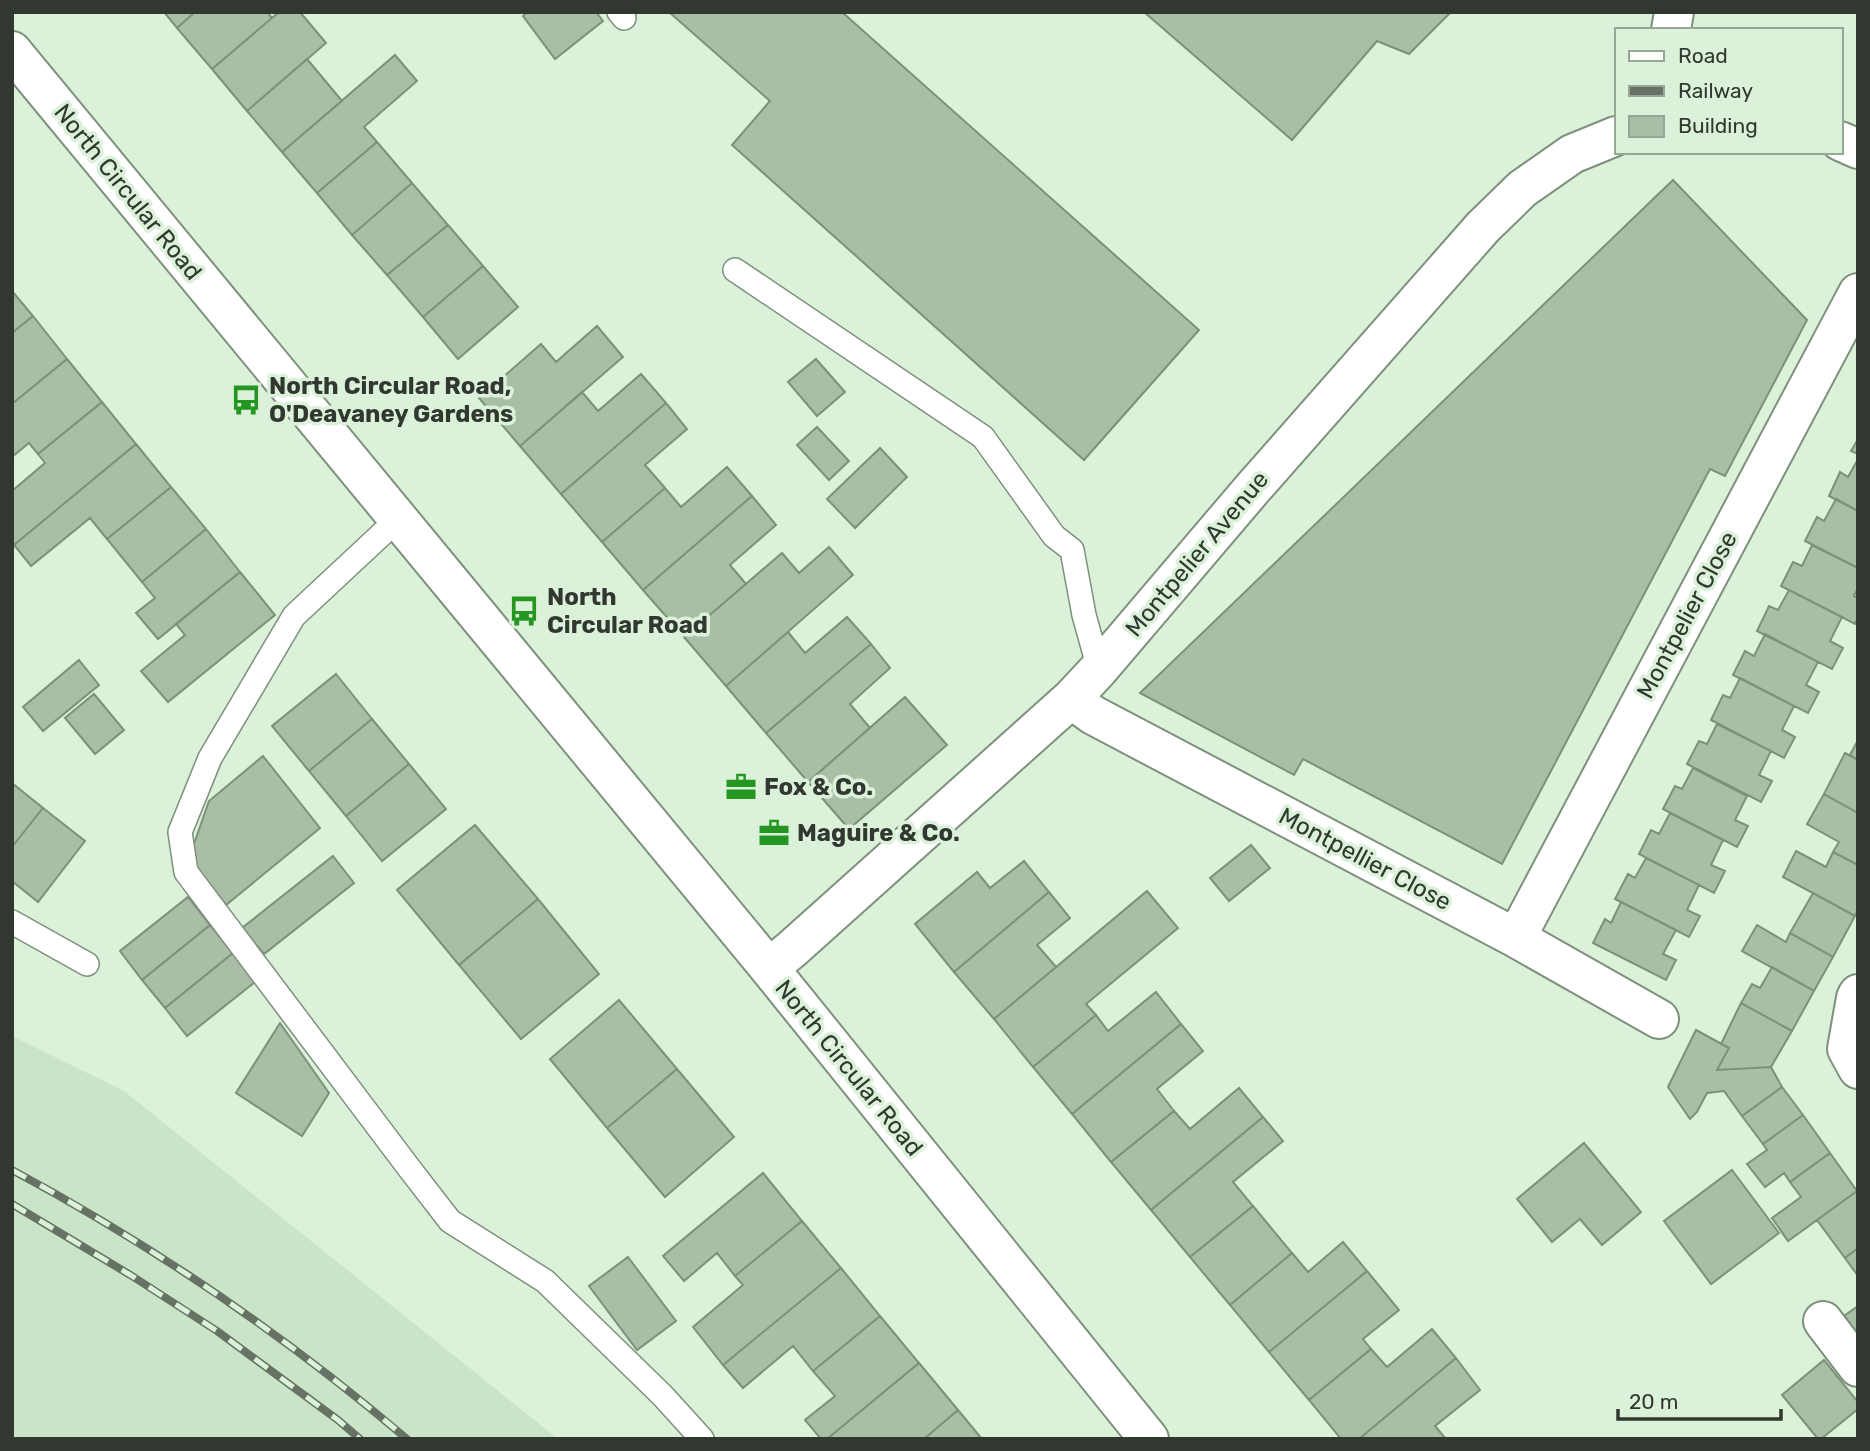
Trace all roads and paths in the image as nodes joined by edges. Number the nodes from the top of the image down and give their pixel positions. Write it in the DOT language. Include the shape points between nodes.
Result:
graph roads {
  1 [pos="12,51"];
  2 [pos="1615,136"];
  3 [pos="1842,142"];
  4 [pos="1858,149"];
  5 [pos="736,270"];
  6 [pos="1858,293"];
  7 [pos="398,519"];
  8 [pos="1099,669"];
  9 [pos="1071,699"];
  10 [pos="12,922"];
  11 [pos="1516,938"];
  12 [pos="87,964"];
  13 [pos="769,968"];
  14 [pos="1858,994"];
  15 [pos="1659,1018"];
  16 [pos="1858,1069"];
  17 [pos="1823,1321"];
  18 [pos="1858,1367"];
  19 [pos="702,1439"];
  20 [pos="1149,1439"];
  1 -- 7 [label="street, North Circular Road"];
  2 -- 8 [label="street, Montpelier Avenue" via="1573,153 1522,189 1483,227"];
  3 -- 4 [label="street"];
  5 -- 8 [label="lane" via="983,437 1054,536 1072,550"];
  6 -- 11 [label="street, Montpelier Close"];
  7 -- 13 [label="street, North Circular Road"];
  7 -- 19 [label="lane" via="294,616 210,758 180,832 186,872 450,1221 545,1282"];
  8 -- 9 [label="street, Montpelier Avenue"];
  9 -- 11 [label="street, Montpellier Close" via="1093,715"];
  9 -- 13 [label="street, Montpelier Avenue"];
  10 -- 12 [label="lane"];
  11 -- 15 [label="street, Montpellier Close"];
  13 -- 20 [label="street, North Circular Road"];
  14 -- 16 [label="street" via="1847,1049"];
  17 -- 18 [label="street"];
}
